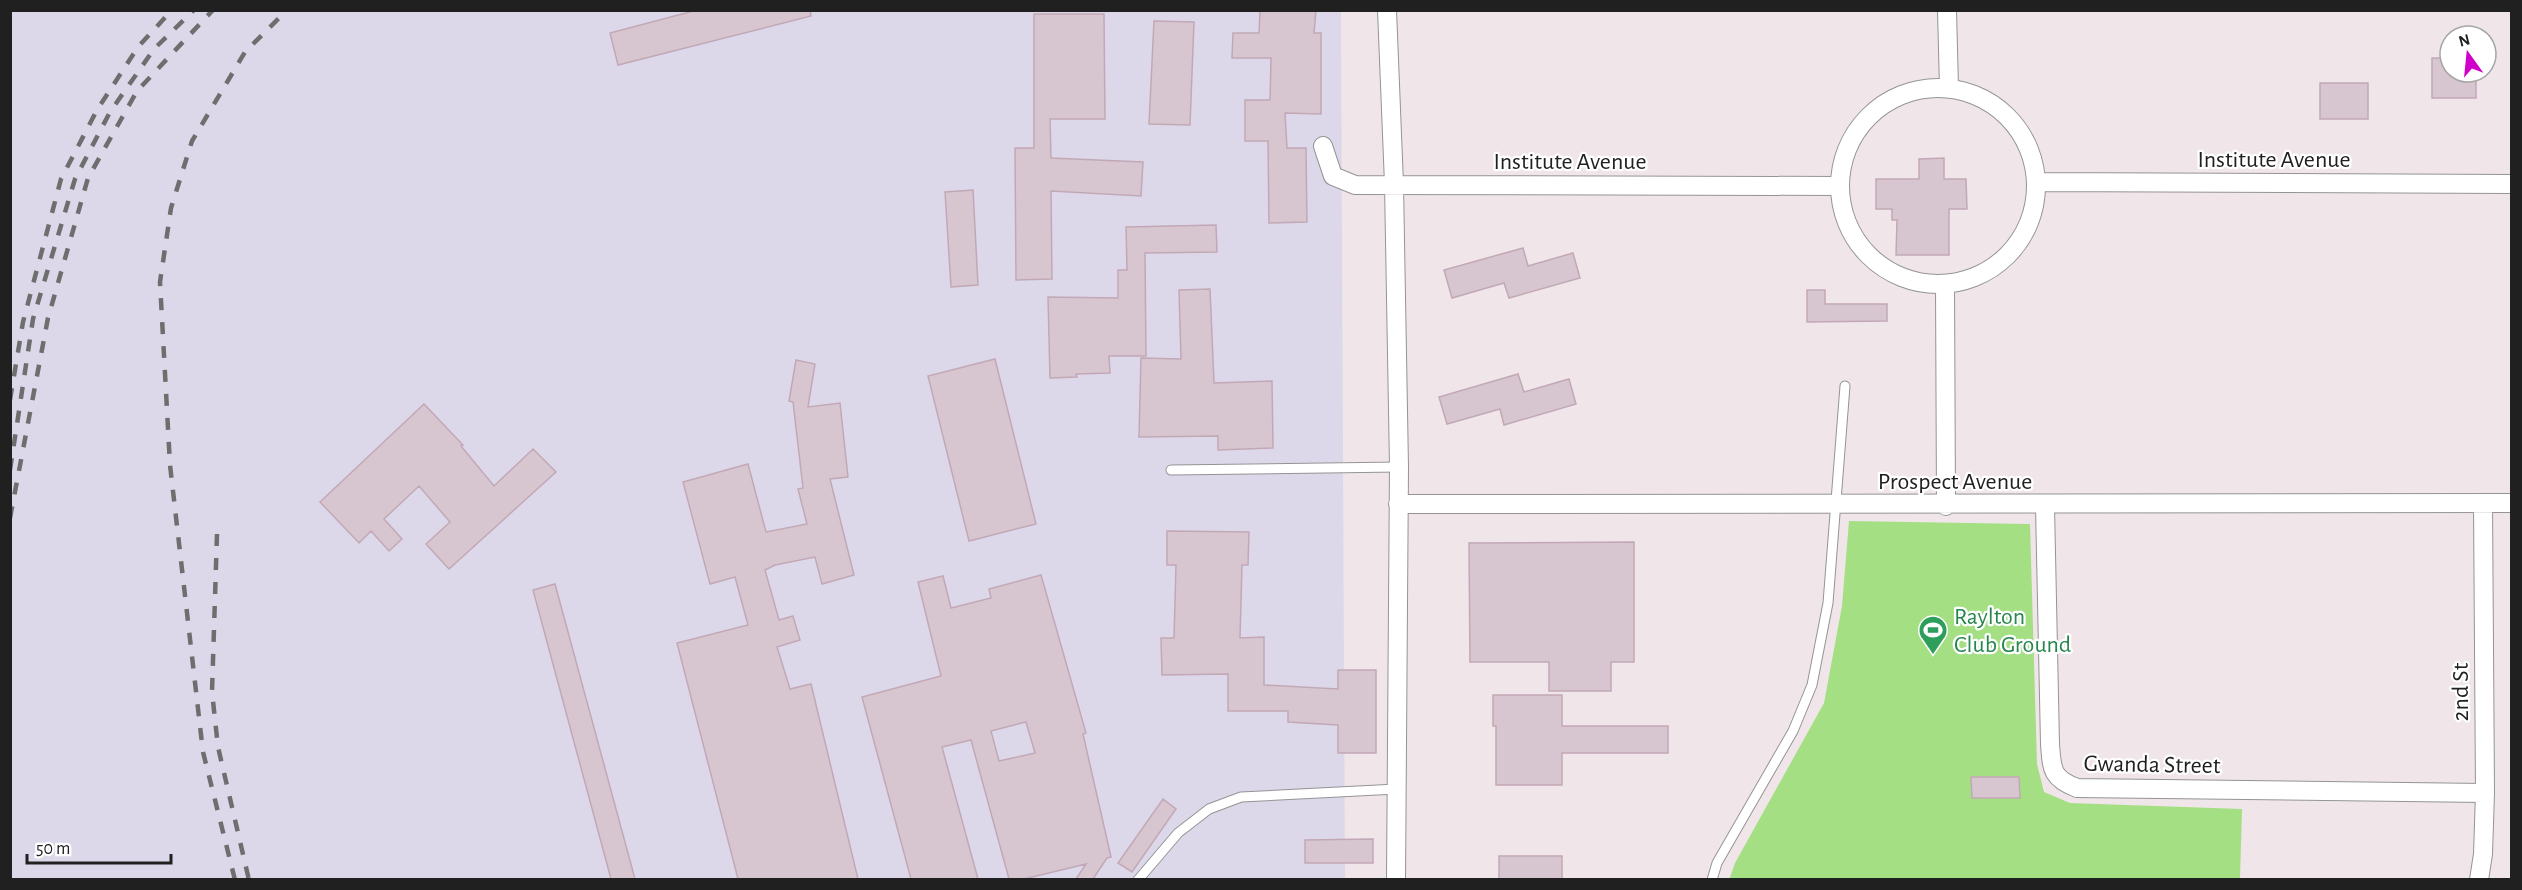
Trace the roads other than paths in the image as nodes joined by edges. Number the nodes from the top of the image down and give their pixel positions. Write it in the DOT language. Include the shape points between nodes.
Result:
graph roads {
  1 [pos="1387,10"];
  2 [pos="1947,10"];
  3 [pos="1948,88"];
  4 [pos="1323,146"];
  5 [pos="2037,182"];
  6 [pos="1394,184"];
  7 [pos="2511,184"];
  8 [pos="1839,186"];
  9 [pos="1945,284"];
  10 [pos="1845,386"];
  11 [pos="1399,467"];
  12 [pos="1171,470"];
  13 [pos="2483,503"];
  14 [pos="2511,503"];
  15 [pos="1398,504"];
  16 [pos="1838,504"];
  17 [pos="1946,506"];
  18 [pos="2045,506"];
  19 [pos="1396,789"];
  20 [pos="2485,793"];
  21 [pos="1138,879"];
  22 [pos="1396,879"];
  23 [pos="1712,879"];
  24 [pos="2479,879"];
  1 -- 6 [label="street"];
  2 -- 3 [label="street"];
  3 -- 5 [label="street" via="1976,95 2000,109 2019,129 2031,155"];
  3 -- 8 [label="street" via="1915,90 1876,110 1860,125 1844,154"];
  4 -- 6 [label="street, Institute Avenue" via="1333,176 1355,185"];
  5 -- 7 [label="street, Institute Avenue"];
  5 -- 9 [label="street" via="2031,219 2012,251 1981,274"];
  6 -- 8 [label="street, Institute Avenue"];
  6 -- 11 [label="street"];
  8 -- 9 [label="street" via="1844,218 1859,246 1883,268 1913,281"];
  9 -- 17 [label="street"];
  10 -- 16 [label="lane"];
  11 -- 12 [label="lane"];
  11 -- 15 [label="street"];
  13 -- 14 [label="street, Prospect Avenue"];
  13 -- 18 [label="street, Prospect Avenue"];
  13 -- 20 [label="street, 2nd St"];
  15 -- 16 [label="street, Prospect Avenue"];
  15 -- 19 [label="street"];
  16 -- 17 [label="street, Prospect Avenue"];
  16 -- 23 [label="lane" via="1828,603 1812,685 1793,731 1717,863"];
  17 -- 18 [label="street, Prospect Avenue"];
  18 -- 20 [label="street, Gwanda Street" via="2050,744 2053,771 2061,783 2077,788"];
  19 -- 21 [label="lane" via="1241,797 1209,809 1186,827"];
  19 -- 22 [label="street"];
  20 -- 24 [label="street, 2nd St"];
}
